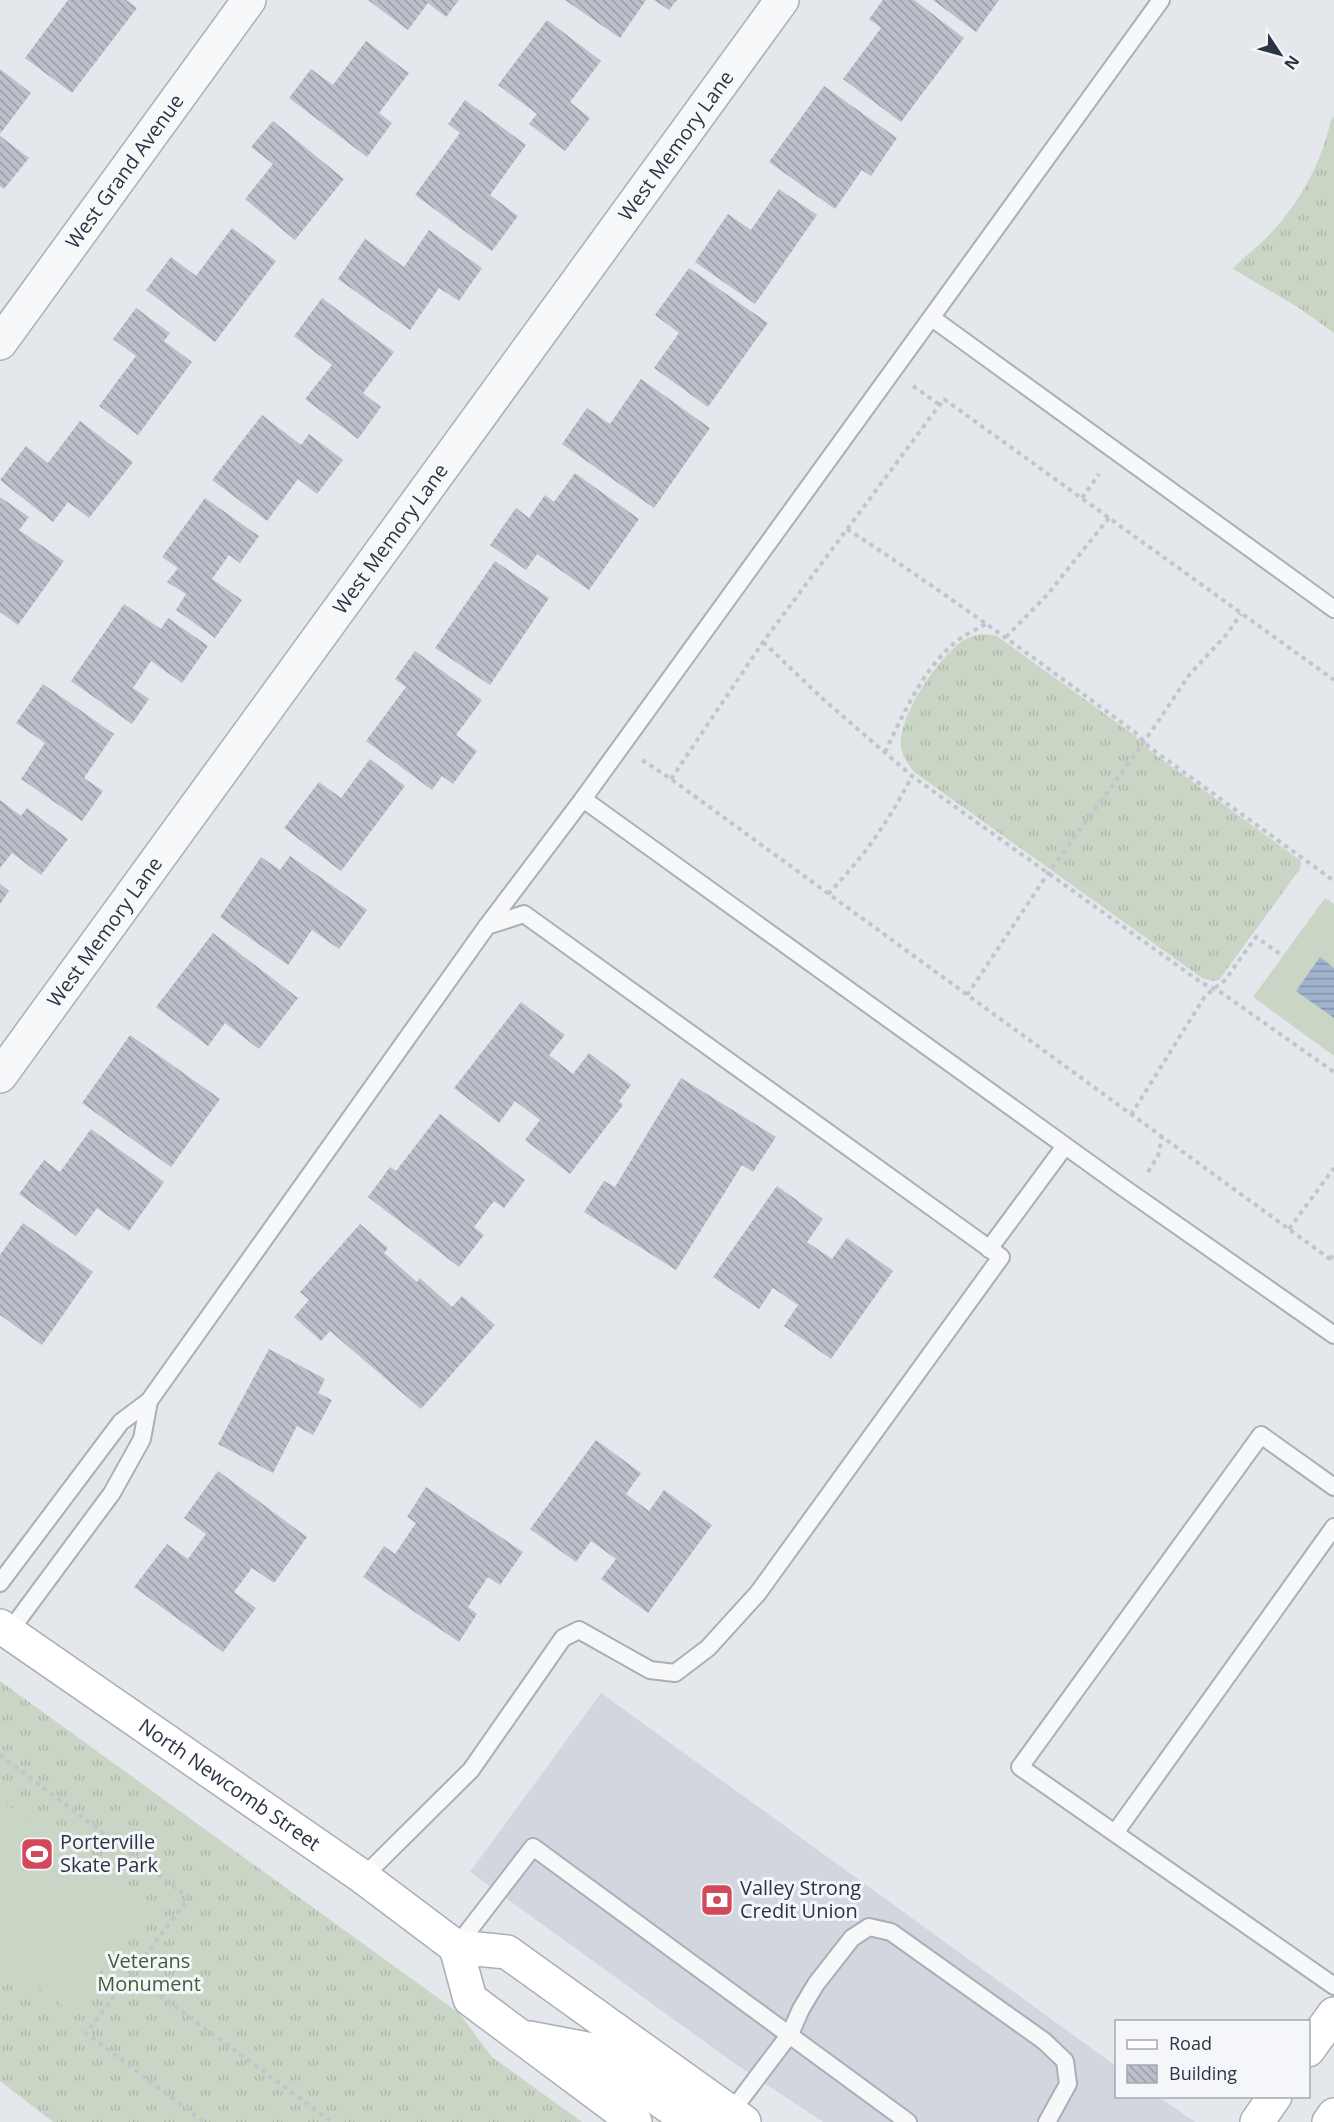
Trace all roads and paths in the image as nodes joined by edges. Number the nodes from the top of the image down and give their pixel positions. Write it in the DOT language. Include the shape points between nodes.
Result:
graph roads {
  1 [pos="249,0"];
  2 [pos="782,0"];
  3 [pos="1161,0"];
  4 [pos="932,318"];
  5 [pos="0,343"];
  6 [pos="1109,518"];
  7 [pos="847,530"];
  8 [pos="1334,609"];
  9 [pos="1241,614"];
  10 [pos="986,624"];
  11 [pos="1006,638"];
  12 [pos="763,642"];
  13 [pos="1334,680"];
  14 [pos="1144,742"];
  15 [pos="622,746"];
  16 [pos="885,753"];
  17 [pos="912,776"];
  18 [pos="672,779"];
  19 [pos="583,799"];
  20 [pos="1049,872"];
  21 [pos="1334,881"];
  22 [pos="828,894"];
  23 [pos="488,926"];
  24 [pos="1283,956"];
  25 [pos="1215,989"];
  26 [pos="967,995"];
  27 [pos="1334,1072"];
  28 [pos="0,1076"];
  29 [pos="1131,1115"];
  30 [pos="1162,1137"];
  31 [pos="1065,1146"];
  32 [pos="1334,1168"];
  33 [pos="1327,1177"];
  34 [pos="1334,1182"];
  35 [pos="1121,1186"];
  36 [pos="1289,1229"];
  37 [pos="989,1249"];
  38 [pos="1334,1254"];
  39 [pos="1332,1261"];
  40 [pos="1334,1335"];
  41 [pos="149,1401"];
  42 [pos="1334,1487"];
  43 [pos="1334,1527"];
  44 [pos="0,1583"];
  45 [pos="4,1629"];
  46 [pos="0,1755"];
  47 [pos="1115,1833"];
  48 [pos="363,1877"];
  49 [pos="456,1947"];
  50 [pos="130,1974"];
  51 [pos="1334,1986"];
  52 [pos="1334,2014"];
  53 [pos="790,2034"];
  54 [pos="518,2036"];
  55 [pos="1310,2047"];
  56 [pos="1274,2098"];
  57 [pos="1334,2115"];
  58 [pos="738,2117"];
  59 [pos="204,2122"];
  60 [pos="332,2122"];
  61 [pos="635,2122"];
  62 [pos="908,2122"];
  63 [pos="1047,2122"];
  64 [pos="1257,2122"];
  65 [pos="1329,2122"];
  1 -- 5 [label="street, West Grand Avenue"];
  2 -- 28 [label="street, West Memory Lane"];
  3 -- 4 [label="lane"];
  4 -- 8 [label="lane"];
  4 -- 15 [label="lane"];
  6 -- 7 [label="path" via="944,399"];
  6 -- 9 [label="path"];
  6 -- 11 [label="path" via="1047,596"];
  7 -- 10 [label="path"];
  7 -- 12 [label="path"];
  9 -- 13 [label="path"];
  9 -- 14 [label="path" via="1190,674"];
  10 -- 11 [label="path"];
  10 -- 16 [label="path" via="958,640 937,663 909,705"];
  11 -- 14 [label="path"];
  12 -- 16 [label="path"];
  12 -- 18 [label="path"];
  14 -- 20 [label="path"];
  14 -- 21 [label="path"];
  15 -- 18 [label="path"];
  15 -- 19 [label="lane"];
  16 -- 17 [label="path"];
  17 -- 20 [label="path"];
  17 -- 22 [label="path" via="875,839"];
  18 -- 22 [label="path"];
  19 -- 23 [label="lane"];
  19 -- 31 [label="lane"];
  20 -- 25 [label="path"];
  20 -- 26 [label="path"];
  22 -- 26 [label="path"];
  23 -- 37 [label="lane" via="524,914"];
  23 -- 41 [label="lane"];
  24 -- 25 [label="path" via="1256,937"];
  25 -- 27 [label="path"];
  25 -- 29 [label="path" via="1205,996"];
  26 -- 29 [label="path"];
  29 -- 30 [label="path"];
  30 -- 35 [label="path" via="1158,1156 1147,1174"];
  30 -- 36 [label="path"];
  31 -- 35 [label="lane"];
  31 -- 37 [label="lane"];
  32 -- 33 [label="path"];
  33 -- 34 [label="path"];
  33 -- 36 [label="path"];
  35 -- 40 [label="lane"];
  36 -- 39 [label="path"];
  37 -- 48 [label="lane" via="1001,1257 759,1593 708,1648 675,1673 650,1670 579,1630 563,1638 471,1770"];
  38 -- 39 [label="path"];
  41 -- 44 [label="lane" via="121,1422"];
  41 -- 45 [label="lane" via="142,1439 112,1493"];
  42 -- 47 [label="lane" via="1261,1435 1020,1767"];
  43 -- 47 [label="lane"];
  45 -- 48 [label="main road, North Newcomb Street"];
  46 -- 50 [label="path" via="189,1898"];
  47 -- 51 [label="lane"];
  48 -- 49 [label="main road, North Newcomb Street"];
  49 -- 53 [label="lane" via="532,1847"];
  49 -- 54 [label="main road" via="470,1999"];
  49 -- 58 [label="main road" via="507,1952"];
  50 -- 59 [label="path" via="86,2033"];
  50 -- 60 [label="path"];
  52 -- 55 [label="main road"];
  53 -- 58 [label="lane"];
  53 -- 62 [label="lane"];
  53 -- 63 [label="lane" via="816,1984 852,1938 869,1927 891,1932 1044,2041 1065,2061 1068,2084"];
  54 -- 58 [label="main road" via="587,2049 671,2108"];
  54 -- 61 [label="main road"];
  56 -- 64 [label="main road"];
  57 -- 65 [label="main road"];
}
